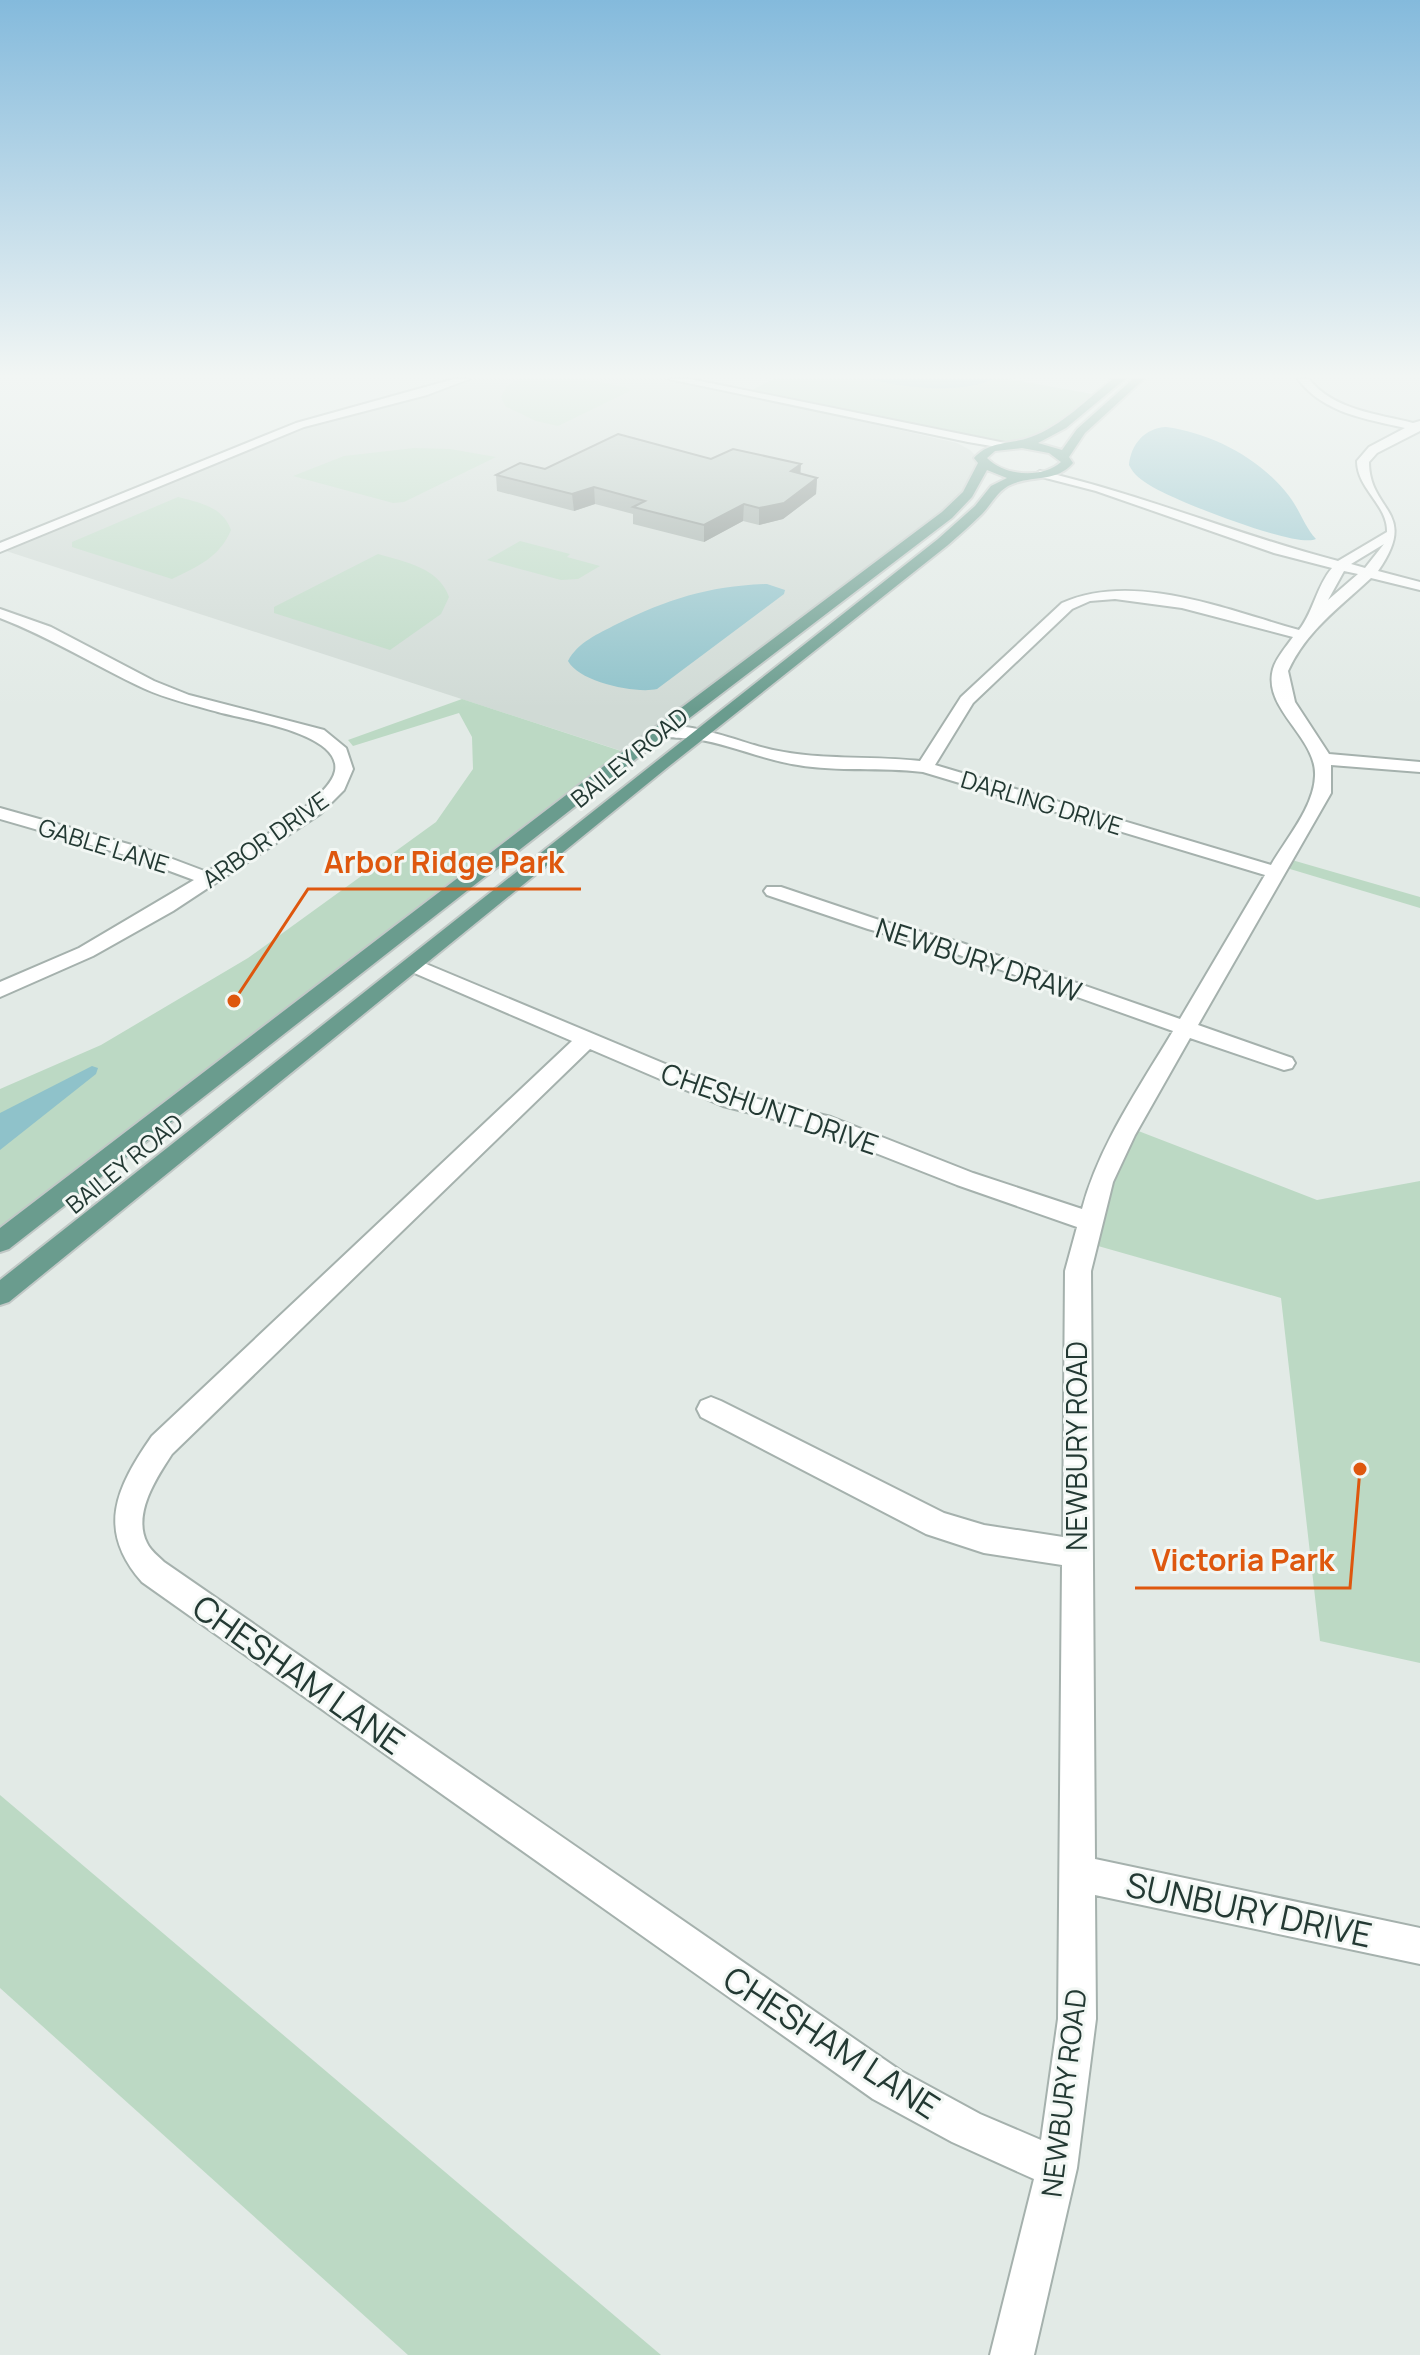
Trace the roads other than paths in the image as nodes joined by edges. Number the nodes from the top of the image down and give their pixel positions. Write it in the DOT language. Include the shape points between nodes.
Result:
graph roads {
  1 [pos="144,489"];
  2 [pos="970,489"];
  3 [pos="995,489"];
  4 [pos="1102,489"];
  5 [pos="1121,489"];
  6 [pos="1372,489"];
  7 [pos="1187,517"];
  8 [pos="1393,534"];
  9 [pos="0,548"];
  10 [pos="1339,566"];
  11 [pos="1367,574"];
  12 [pos="1420,586"];
  13 [pos="0,613"];
  14 [pos="1310,626"];
  15 [pos="662,731"];
  16 [pos="692,740"];
  17 [pos="1323,759"];
  18 [pos="925,767"];
  19 [pos="1420,767"];
  20 [pos="0,813"];
  21 [pos="1276,872"];
  22 [pos="208,879"];
  23 [pos="774,891"];
  24 [pos="412,965"];
  25 [pos="0,990"];
  26 [pos="1184,1029"];
  27 [pos="586,1040"];
  28 [pos="1284,1063"];
  29 [pos="1089,1221"];
  30 [pos="0,1242"];
  31 [pos="0,1295"];
  32 [pos="711,1409"];
  33 [pos="1077,1553"];
  34 [pos="1078,1873"];
  35 [pos="1420,1946"];
  36 [pos="1057,2168"];
  37 [pos="1012,2355"];
  1 -- 9 [label="street"];
  2 -- 15 [label="main road, BAILEY ROAD" via="947,515"];
  3 -- 16 [label="main road, BAILEY ROAD" via="943,542"];
  4 -- 7 [label="street"];
  5 -- 7 [label="street"];
  6 -- 8 [label="street" via="1394,521"];
  7 -- 10 [label="street"];
  8 -- 10 [label="street"];
  8 -- 11 [label="street"];
  10 -- 11 [label="street"];
  10 -- 14 [label="street" via="1327,581"];
  11 -- 12 [label="street"];
  11 -- 14 [label="street"];
  13 -- 22 [label="street, ARBOR DRIVE" via="46,630 148,684 214,708 318,734 335,744 344,759 343,777 328,797"];
  14 -- 17 [label="street" via="1284,661 1279,681"];
  14 -- 18 [label="street" via="1137,595 1081,598 967,700"];
  15 -- 16 [label="street, DARLING DRIVE"];
  15 -- 30 [label="main road, BAILEY ROAD"];
  16 -- 18 [label="street, DARLING DRIVE" via="755,767 803,761"];
  16 -- 24 [label="main road, BAILEY ROAD"];
  17 -- 19 [label="street"];
  17 -- 21 [label="street, NEWBURY ROAD" via="1322,793"];
  18 -- 21 [label="street, DARLING DRIVE"];
  20 -- 22 [label="street, GABLE LANE"];
  21 -- 26 [label="street, NEWBURY ROAD"];
  22 -- 25 [label="street, ARBOR DRIVE" via="128,931"];
  23 -- 26 [label="street, NEWBURY DRAW" via="955,947"];
  24 -- 27 [label="street, CHESHUNT DRIVE"];
  24 -- 31 [label="main road, BAILEY ROAD"];
  26 -- 28 [label="street, NEWBURY DRAW"];
  26 -- 29 [label="street, NEWBURY ROAD" via="1123,1135"];
  27 -- 29 [label="street, CHESHUNT DRIVE" via="731,1100 823,1123"];
  27 -- 36 [label="street, CHESHAM LANE" via="162,1445 133,1495 135,1551 153,1572 887,2085"];
  29 -- 33 [label="street, NEWBURY ROAD" via="1075,1309"];
  32 -- 33 [label="street" via="937,1524 984,1539"];
  33 -- 34 [label="street, NEWBURY ROAD"];
  34 -- 35 [label="street, SUNBURY DRIVE"];
  34 -- 36 [label="street, NEWBURY ROAD" via="1077,2019"];
  36 -- 37 [label="street, NEWBURY ROAD"];
}
